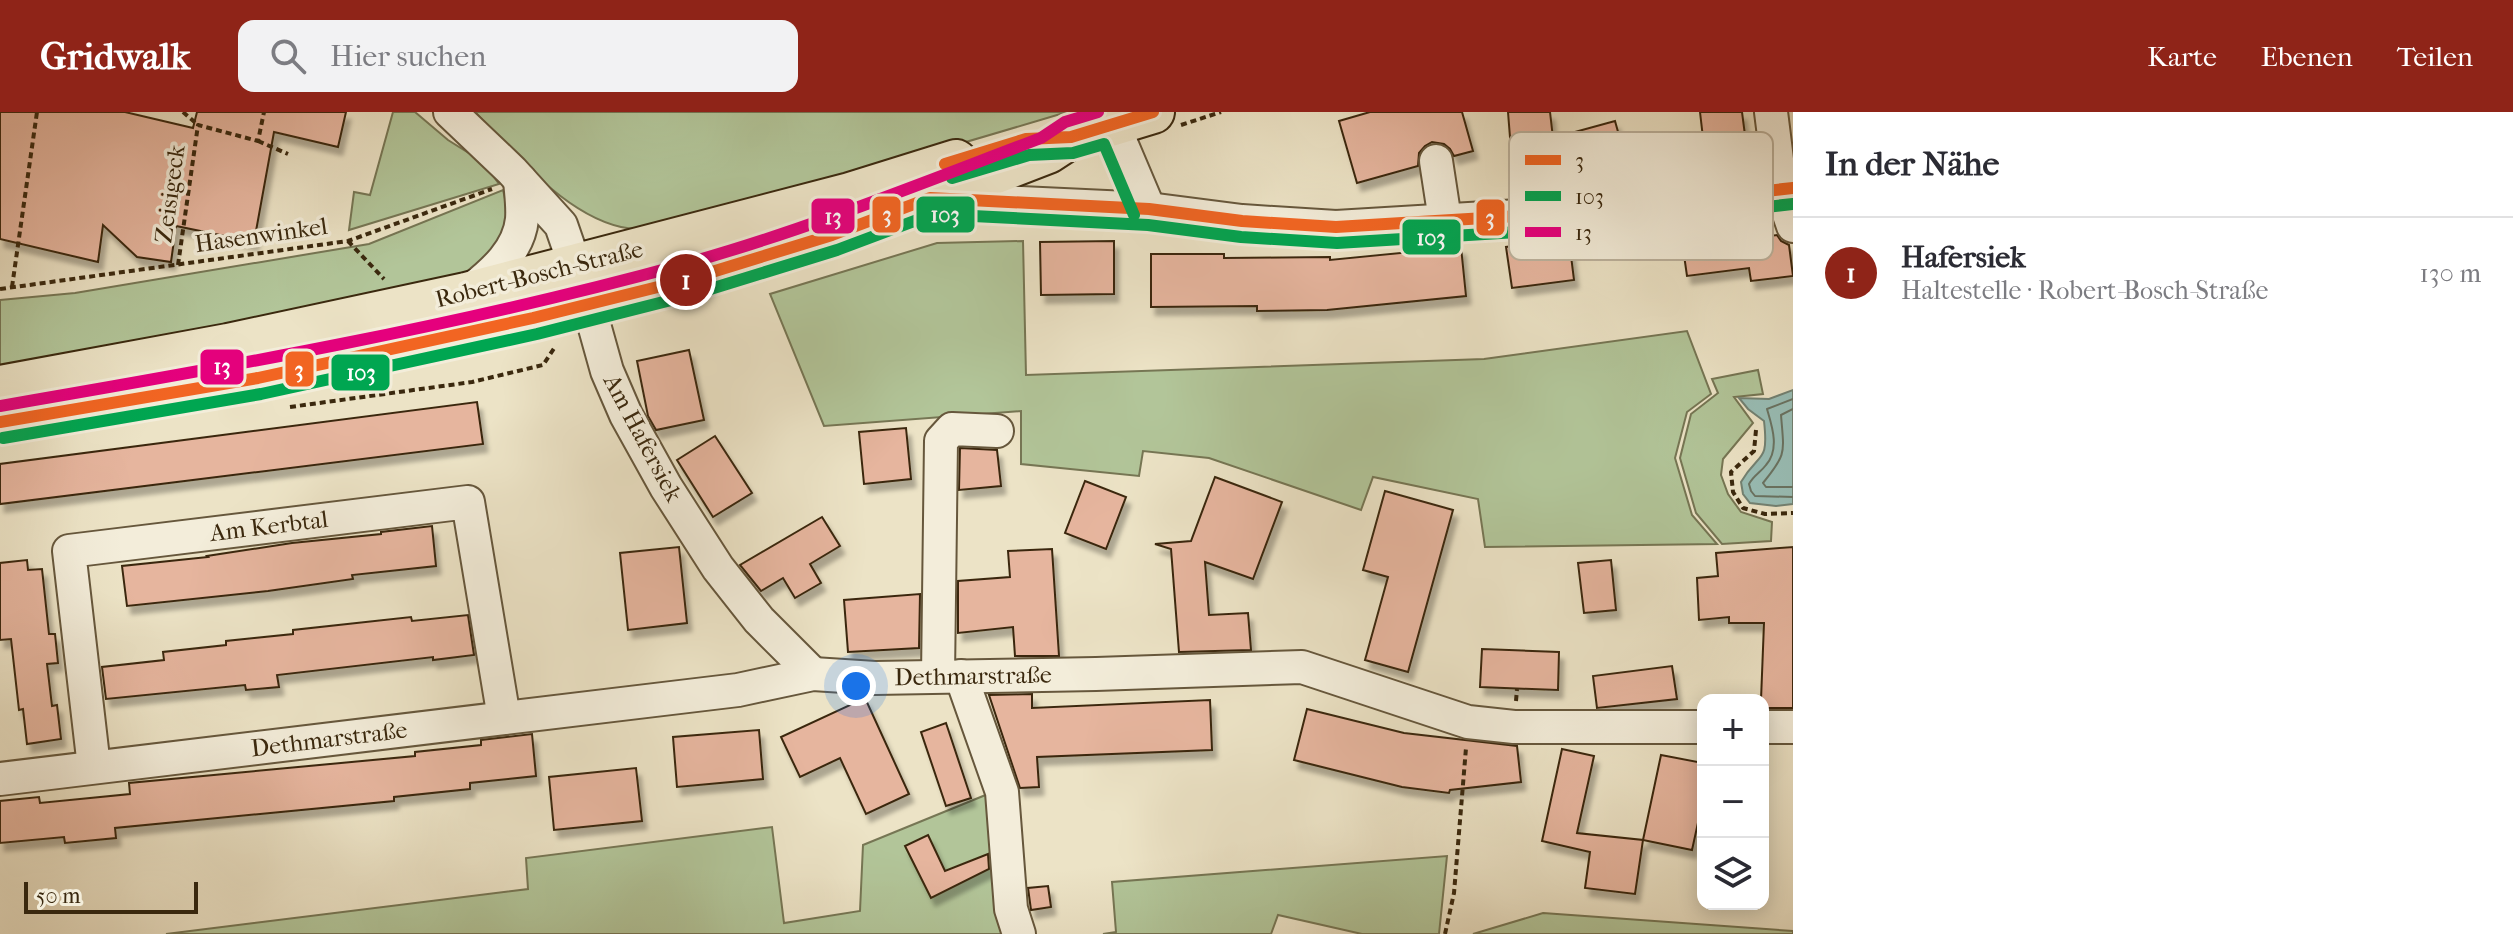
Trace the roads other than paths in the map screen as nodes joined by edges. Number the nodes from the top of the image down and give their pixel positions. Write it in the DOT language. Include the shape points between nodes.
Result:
graph roads {
  1 [pos="450,112"];
  2 [pos="1153,112"];
  3 [pos="1771,112"];
  4 [pos="1113,124"];
  5 [pos="1071,137"];
  6 [pos="1436,161"];
  7 [pos="508,180"];
  8 [pos="1787,190"];
  9 [pos="930,198"];
  10 [pos="1149,209"];
  11 [pos="1509,216"];
  12 [pos="1445,220"];
  13 [pos="1793,226"];
  14 [pos="582,285"];
  15 [pos="466,294"];
  16 [pos="0,387"];
  17 [pos="0,422"];
  18 [pos="997,431"];
  19 [pos="813,674"];
  20 [pos="949,676"];
  21 [pos="504,718"];
  22 [pos="1697,727"];
  23 [pos="1769,727"];
  24 [pos="1793,727"];
  25 [pos="94,767"];
  26 [pos="0,779"];
  27 [pos="1019,934"];
  1 -- 7 [label="street, Am Hafersiek"];
  2 -- 4 [label="main road, Robert-Bosch-Straße"];
  3 -- 8 [label="street"];
  4 -- 5 [label="main road, Robert-Bosch-Straße"];
  4 -- 10 [label="street"];
  5 -- 9 [label="main road, Robert-Bosch-Straße" via="1048,152"];
  5 -- 14 [label="main road, Robert-Bosch-Straße" via="1026,139"];
  6 -- 12 [label="street"];
  7 -- 14 [label="street, Am Hafersiek" via="561,225"];
  7 -- 15 [label="street" via="522,221 494,273"];
  8 -- 13 [label="street"];
  9 -- 10 [label="street"];
  9 -- 14 [label="main road, Robert-Bosch-Straße" via="686,280"];
  10 -- 12 [label="street" via="1336,227"];
  11 -- 12 [label="street"];
  14 -- 15 [label="main road, Robert-Bosch-Straße"];
  14 -- 17 [label="main road, Robert-Bosch-Straße" via="258,378"];
  14 -- 19 [label="street, Am Hafersiek" via="607,371 666,487 718,568 759,620"];
  15 -- 16 [label="main road, Robert-Bosch-Straße"];
  18 -- 20 [label="street" via="952,429 941,441"];
  19 -- 20 [label="street, Dethmarstraße"];
  19 -- 21 [label="street, Dethmarstraße" via="738,690"];
  20 -- 22 [label="street, Dethmarstraße" via="1302,667 1468,722"];
  20 -- 27 [label="street" via="1002,792 1011,909"];
  21 -- 25 [label="street, Dethmarstraße"];
  21 -- 25 [label="street, Am Kerbtal" via="468,502 69,551"];
  23 -- 24 [label="street"];
  25 -- 26 [label="street, Dethmarstraße"];
}
